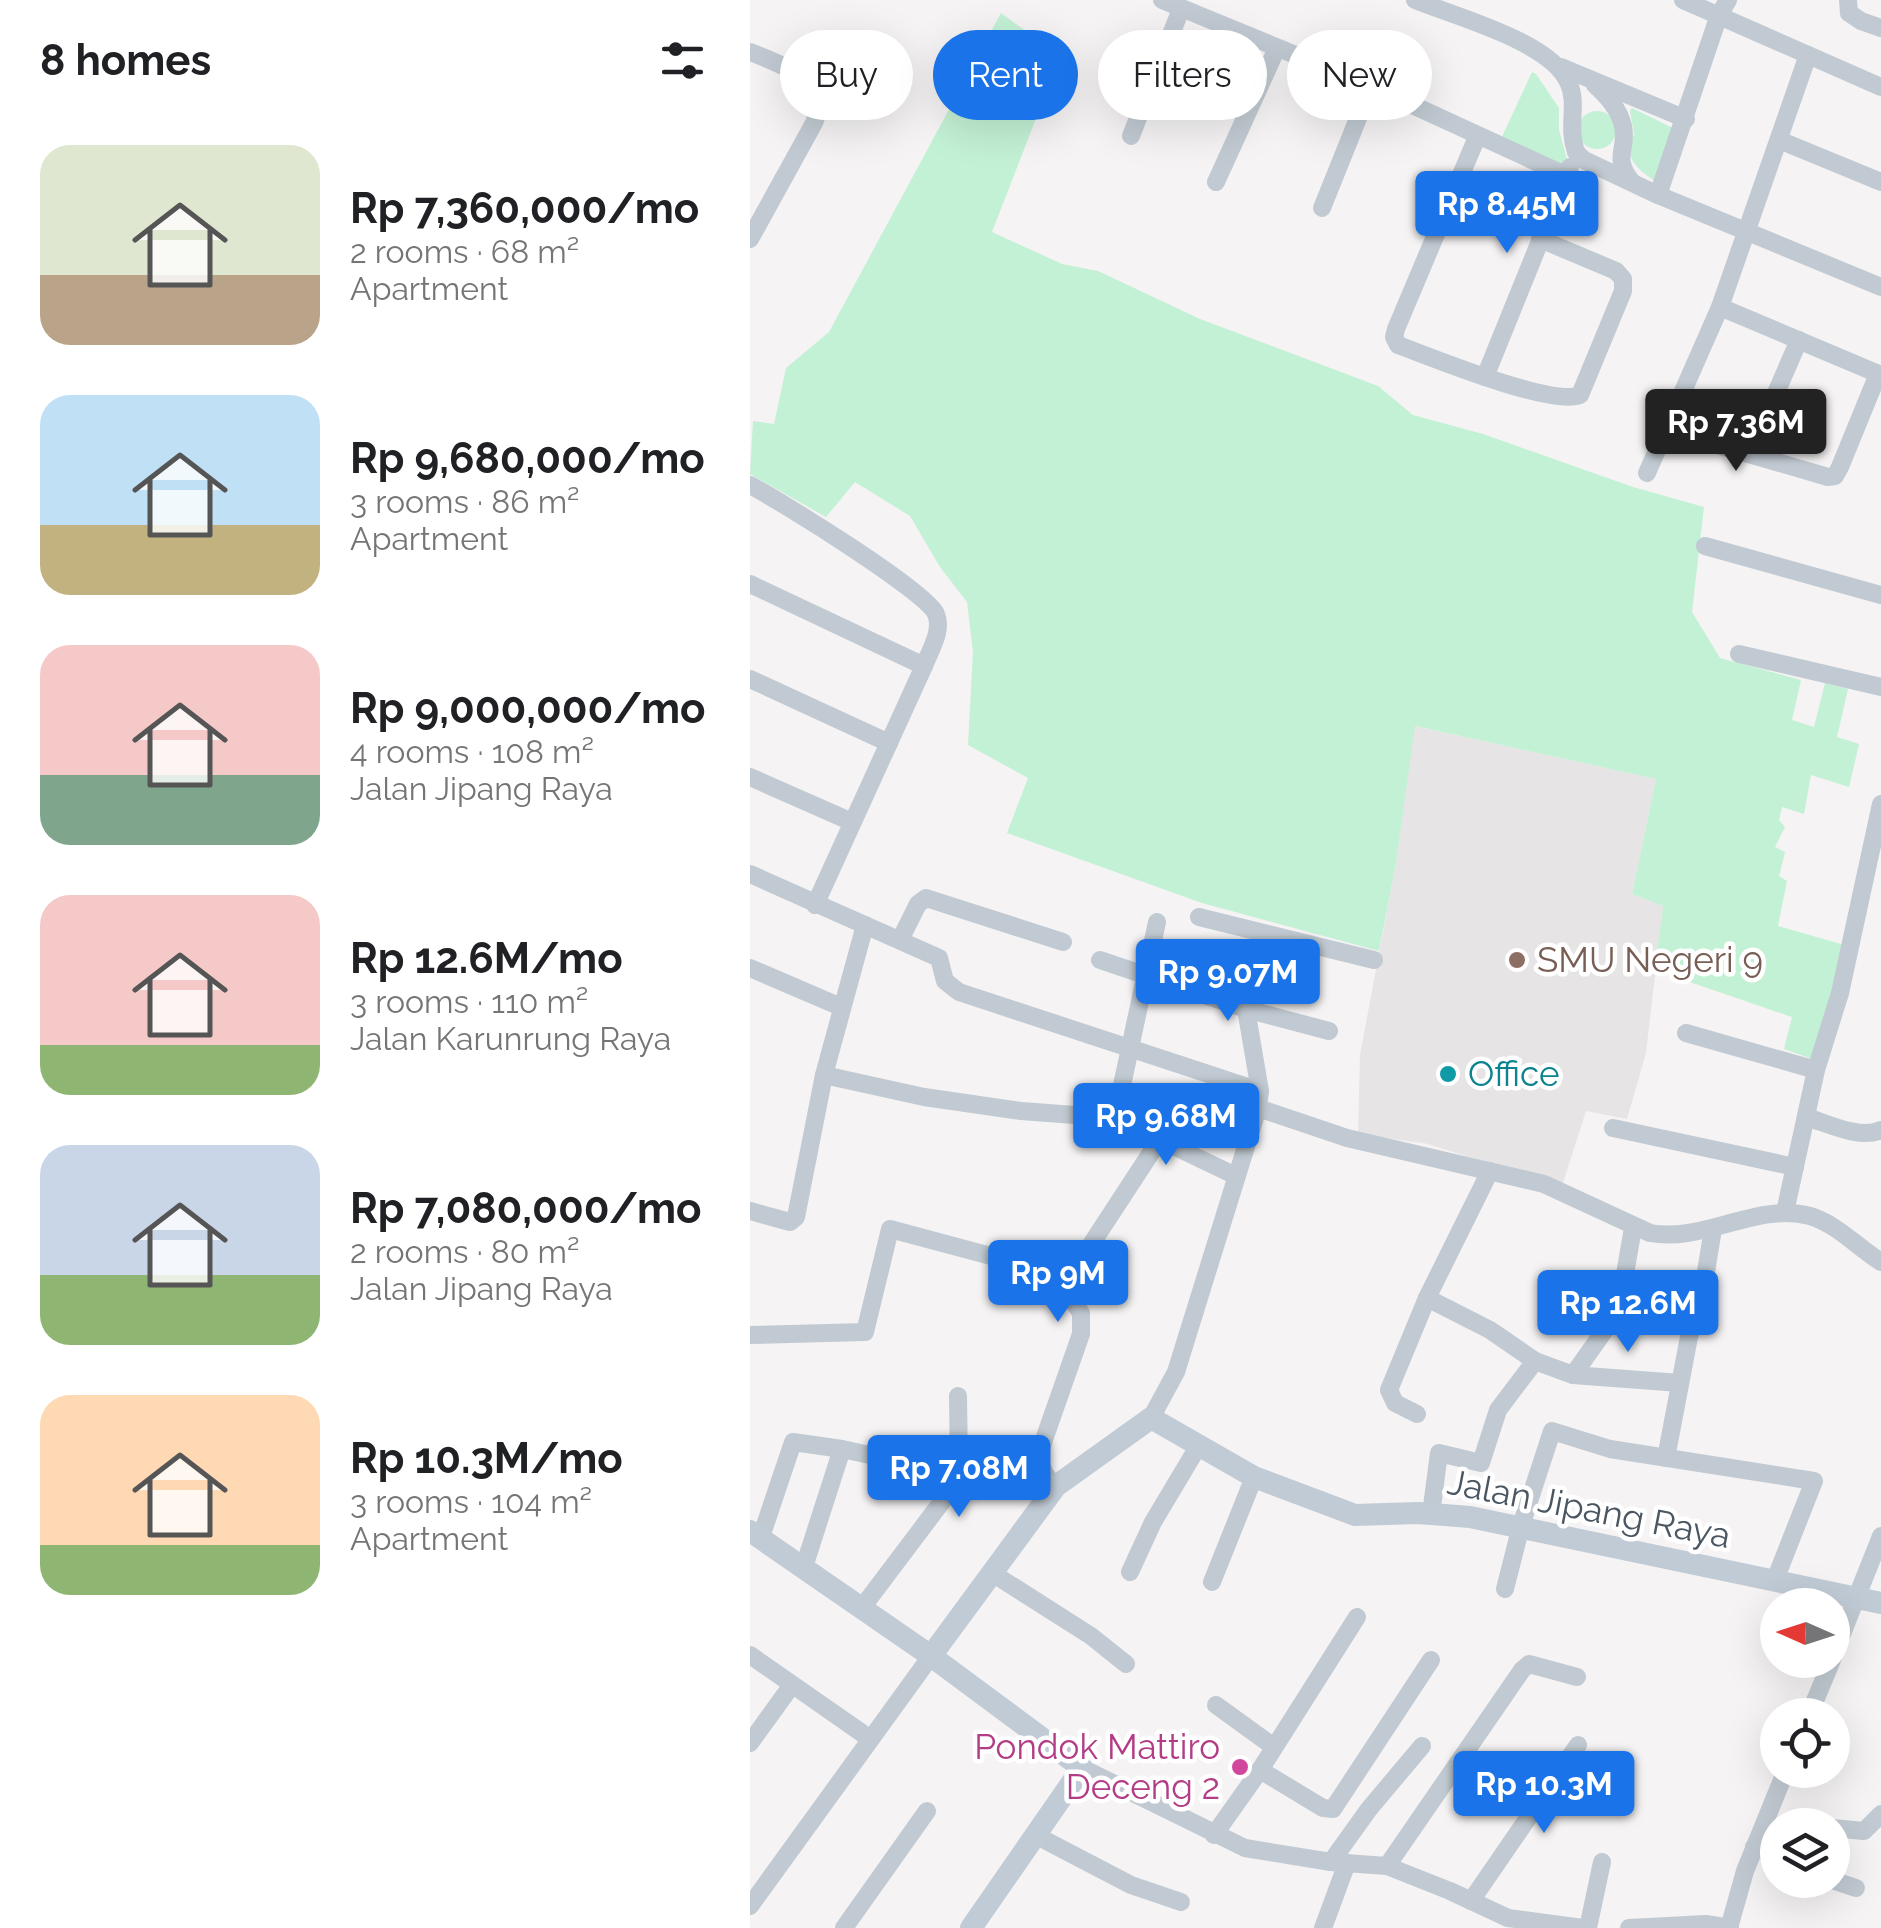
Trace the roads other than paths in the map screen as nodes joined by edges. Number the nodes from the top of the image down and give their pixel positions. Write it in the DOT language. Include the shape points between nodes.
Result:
graph roads {
  1 [pos="1162,0"];
  2 [pos="1415,0"];
  3 [pos="1683,0"];
  4 [pos="1848,0"];
  5 [pos="1724,8"];
  6 [pos="1181,9"];
  7 [pos="1881,28"];
  8 [pos="1277,48"];
  9 [pos="750,52"];
  10 [pos="1287,52"];
  11 [pos="1808,55"];
  12 [pos="1561,68"];
  13 [pos="1589,79"];
  14 [pos="1881,87"];
  15 [pos="1432,115"];
  16 [pos="1686,119"];
  17 [pos="1357,120"];
  18 [pos="1131,136"];
  19 [pos="1476,136"];
  20 [pos="1778,140"];
  21 [pos="1576,152"];
  22 [pos="1567,176"];
  23 [pos="1632,181"];
  24 [pos="1216,182"];
  25 [pos="1881,182"];
  26 [pos="1658,196"];
  27 [pos="1322,208"];
  28 [pos="1746,232"];
  29 [pos="750,239"];
  30 [pos="1540,239"];
  31 [pos="1881,288"];
  32 [pos="1720,306"];
  33 [pos="1800,340"];
  34 [pos="1880,375"];
  35 [pos="1485,376"];
  36 [pos="1666,430"];
  37 [pos="1750,453"];
  38 [pos="1648,472"];
  39 [pos="750,485"];
  40 [pos="1705,546"];
  41 [pos="750,584"];
  42 [pos="1881,594"];
  43 [pos="1739,654"];
  44 [pos="924,666"];
  45 [pos="750,679"];
  46 [pos="1881,686"];
  47 [pos="889,743"];
  48 [pos="750,777"];
  49 [pos="1881,804"];
  50 [pos="852,822"];
  51 [pos="1876,849"];
  52 [pos="750,874"];
  53 [pos="815,905"];
  54 [pos="1199,917"];
  55 [pos="1156,922"];
  56 [pos="865,925"];
  57 [pos="1267,935"];
  58 [pos="901,938"];
  59 [pos="1062,942"];
  60 [pos="1100,960"];
  61 [pos="1374,960"];
  62 [pos="750,968"];
  63 [pos="1145,976"];
  64 [pos="841,1008"];
  65 [pos="1246,1009"];
  66 [pos="1329,1031"];
  67 [pos="1686,1033"];
  68 [pos="1130,1047"];
  69 [pos="1816,1070"];
  70 [pos="824,1075"];
  71 [pos="1259,1099"];
  72 [pos="1806,1117"];
  73 [pos="1115,1118"];
  74 [pos="1612,1128"];
  75 [pos="1881,1130"];
  76 [pos="1160,1139"];
  77 [pos="1796,1167"];
  78 [pos="1490,1171"];
  79 [pos="1236,1176"];
  80 [pos="750,1211"];
  81 [pos="1785,1212"];
  82 [pos="1633,1228"];
  83 [pos="1713,1229"];
  84 [pos="1880,1257"];
  85 [pos="1062,1289"];
  86 [pos="1427,1298"];
  87 [pos="750,1335"];
  88 [pos="1535,1361"];
  89 [pos="1573,1374"];
  90 [pos="1680,1383"];
  91 [pos="958,1396"];
  92 [pos="1417,1414"];
  93 [pos="1151,1418"];
  94 [pos="1200,1445"];
  95 [pos="842,1449"];
  96 [pos="1666,1458"];
  97 [pos="958,1474"];
  98 [pos="1254,1477"];
  99 [pos="1056,1486"];
  100 [pos="1431,1514"];
  101 [pos="1521,1526"];
  102 [pos="755,1534"];
  103 [pos="1881,1536"];
  104 [pos="804,1567"];
  105 [pos="1130,1572"];
  106 [pos="992,1573"];
  107 [pos="1775,1580"];
  108 [pos="1212,1582"];
  109 [pos="1505,1588"];
  110 [pos="1856,1599"];
  111 [pos="1881,1604"];
  112 [pos="861,1609"];
  113 [pos="1850,1614"];
  114 [pos="1357,1617"];
  115 [pos="750,1656"];
  116 [pos="931,1656"];
  117 [pos="1432,1660"];
  118 [pos="1126,1664"];
  119 [pos="1578,1677"];
  120 [pos="792,1685"];
  121 [pos="1216,1705"];
  122 [pos="869,1738"];
  123 [pos="750,1743"];
  124 [pos="1578,1745"];
  125 [pos="1422,1746"];
  126 [pos="1274,1747"];
  127 [pos="1082,1768"];
  128 [pos="1260,1770"];
  129 [pos="1779,1788"];
  130 [pos="927,1811"];
  131 [pos="1881,1814"];
  132 [pos="1850,1830"];
  133 [pos="1214,1835"];
  134 [pos="1037,1836"];
  135 [pos="1754,1847"];
  136 [pos="1760,1850"];
  137 [pos="1339,1862"];
  138 [pos="1602,1862"];
  139 [pos="1387,1866"];
  140 [pos="1850,1886"];
  141 [pos="1856,1888"];
  142 [pos="1181,1902"];
  143 [pos="1471,1902"];
  144 [pos="750,1906"];
  145 [pos="844,1928"];
  146 [pos="971,1928"];
  147 [pos="1323,1928"];
  148 [pos="1585,1928"];
  149 [pos="1629,1928"];
  150 [pos="1730,1928"];
  1 -- 6 [label="street"];
  2 -- 12 [label="street" via="1536,48"];
  3 -- 5 [label="street"];
  4 -- 7 [label="street" via="1849,12"];
  5 -- 11 [label="street"];
  5 -- 16 [label="street"];
  6 -- 8 [label="street"];
  6 -- 18 [label="street"];
  8 -- 10 [label="street"];
  8 -- 24 [label="street"];
  9 -- 29 [label="street" via="806,80 822,100"];
  11 -- 14 [label="street"];
  11 -- 20 [label="street"];
  12 -- 13 [label="street"];
  12 -- 21 [label="street" via="1574,100"];
  13 -- 16 [label="street"];
  13 -- 23 [label="street" via="1619,115 1619,154"];
  15 -- 19 [label="street"];
  16 -- 26 [label="street"];
  17 -- 27 [label="street"];
  19 -- 22 [label="street"];
  19 -- 35 [label="street" via="1394,337 1398,345"];
  20 -- 25 [label="street"];
  20 -- 28 [label="street"];
  21 -- 22 [label="street"];
  21 -- 23 [label="street"];
  22 -- 30 [label="street"];
  23 -- 26 [label="street"];
  26 -- 28 [label="street"];
  28 -- 31 [label="street"];
  28 -- 32 [label="street"];
  30 -- 35 [label="street"];
  30 -- 35 [label="street" via="1616,271 1622,292 1580,394 1560,398"];
  32 -- 33 [label="street"];
  32 -- 36 [label="street"];
  33 -- 34 [label="street"];
  33 -- 37 [label="street"];
  34 -- 37 [label="street" via="1835,476"];
  36 -- 37 [label="street"];
  36 -- 38 [label="street"];
  39 -- 44 [label="street" via="928,603 938,632"];
  40 -- 42 [label="street"];
  41 -- 44 [label="street"];
  43 -- 46 [label="street"];
  44 -- 47 [label="street"];
  45 -- 47 [label="street"];
  47 -- 50 [label="street"];
  48 -- 50 [label="street"];
  49 -- 51 [label="street"];
  50 -- 53 [label="street"];
  51 -- 69 [label="street"];
  52 -- 53 [label="street"];
  53 -- 56 [label="street"];
  54 -- 57 [label="street"];
  55 -- 63 [label="street"];
  56 -- 58 [label="street"];
  56 -- 64 [label="street"];
  57 -- 61 [label="street"];
  57 -- 65 [label="street"];
  58 -- 59 [label="street" via="926,898"];
  58 -- 68 [label="street" via="940,958 946,981 960,992"];
  60 -- 63 [label="street"];
  62 -- 64 [label="street"];
  63 -- 65 [label="street"];
  63 -- 68 [label="street"];
  64 -- 70 [label="street"];
  65 -- 66 [label="street"];
  65 -- 71 [label="street"];
  67 -- 69 [label="street"];
  68 -- 71 [label="street"];
  68 -- 73 [label="street"];
  69 -- 72 [label="street"];
  70 -- 73 [label="street" via="924,1097"];
  70 -- 80 [label="street" via="796,1217 790,1222"];
  71 -- 78 [label="street" via="1347,1138"];
  71 -- 79 [label="street"];
  72 -- 75 [label="street" via="1862,1132"];
  72 -- 77 [label="street"];
  73 -- 76 [label="street"];
  74 -- 77 [label="street"];
  76 -- 79 [label="street"];
  76 -- 85 [label="street"];
  77 -- 81 [label="street"];
  78 -- 82 [label="street" via="1544,1184"];
  78 -- 86 [label="street"];
  79 -- 93 [label="street" via="1176,1372"];
  81 -- 83 [label="street"];
  81 -- 84 [label="street" via="1812,1216"];
  82 -- 83 [label="street" via="1666,1236"];
  82 -- 89 [label="street" via="1612,1320"];
  83 -- 90 [label="street"];
  85 -- 87 [label="street" via="1008,1259 890,1230 865,1332"];
  85 -- 99 [label="street" via="1082,1323 1040,1451 1040,1464"];
  86 -- 88 [label="street"];
  86 -- 92 [label="street" via="1390,1390 1394,1404"];
  88 -- 89 [label="street"];
  88 -- 100 [label="street" via="1498,1410 1482,1462 1439,1453"];
  89 -- 90 [label="street"];
  90 -- 96 [label="street"];
  91 -- 97 [label="street"];
  93 -- 94 [label="street, Jalan Jipang Raya"];
  93 -- 99 [label="street"];
  94 -- 98 [label="street, Jalan Jipang Raya"];
  94 -- 105 [label="street"];
  95 -- 97 [label="street"];
  95 -- 102 [label="street" via="794,1442"];
  95 -- 104 [label="street"];
  96 -- 101 [label="street" via="1610,1450 1552,1431"];
  96 -- 107 [label="street" via="1814,1482"];
  97 -- 112 [label="street"];
  98 -- 100 [label="street, Jalan Jipang Raya" via="1354,1515"];
  98 -- 108 [label="street"];
  99 -- 106 [label="street"];
  100 -- 101 [label="street, Jalan Jipang Raya"];
  101 -- 107 [label="street, Jalan Jipang Raya"];
  101 -- 109 [label="street"];
  102 -- 104 [label="street"];
  103 -- 110 [label="street"];
  104 -- 112 [label="street"];
  106 -- 116 [label="street"];
  106 -- 118 [label="street"];
  107 -- 110 [label="street, Jalan Jipang Raya"];
  110 -- 111 [label="street, Jalan Jipang Raya"];
  110 -- 113 [label="street"];
  112 -- 116 [label="street"];
  114 -- 126 [label="street"];
  115 -- 120 [label="street"];
  116 -- 122 [label="street"];
  116 -- 127 [label="street"];
  117 -- 128 [label="street" via="1334,1809"];
  119 -- 139 [label="street" via="1537,1664 1522,1670"];
  120 -- 122 [label="street"];
  120 -- 123 [label="street"];
  121 -- 126 [label="street"];
  122 -- 144 [label="street"];
  124 -- 143 [label="street"];
  125 -- 137 [label="street" via="1369,1808"];
  126 -- 128 [label="street"];
  127 -- 133 [label="street"];
  127 -- 134 [label="street"];
  128 -- 133 [label="street"];
  129 -- 135 [label="street"];
  130 -- 145 [label="street"];
  131 -- 132 [label="street" via="1864,1831"];
  133 -- 137 [label="street" via="1245,1848"];
  134 -- 142 [label="street"];
  134 -- 146 [label="street"];
  135 -- 136 [label="street"];
  135 -- 150 [label="street"];
  137 -- 139 [label="street"];
  137 -- 147 [label="street"];
  138 -- 148 [label="street"];
  139 -- 143 [label="street"];
  140 -- 141 [label="street"];
  143 -- 148 [label="street" via="1508,1918"];
  149 -- 150 [label="street"];
}
